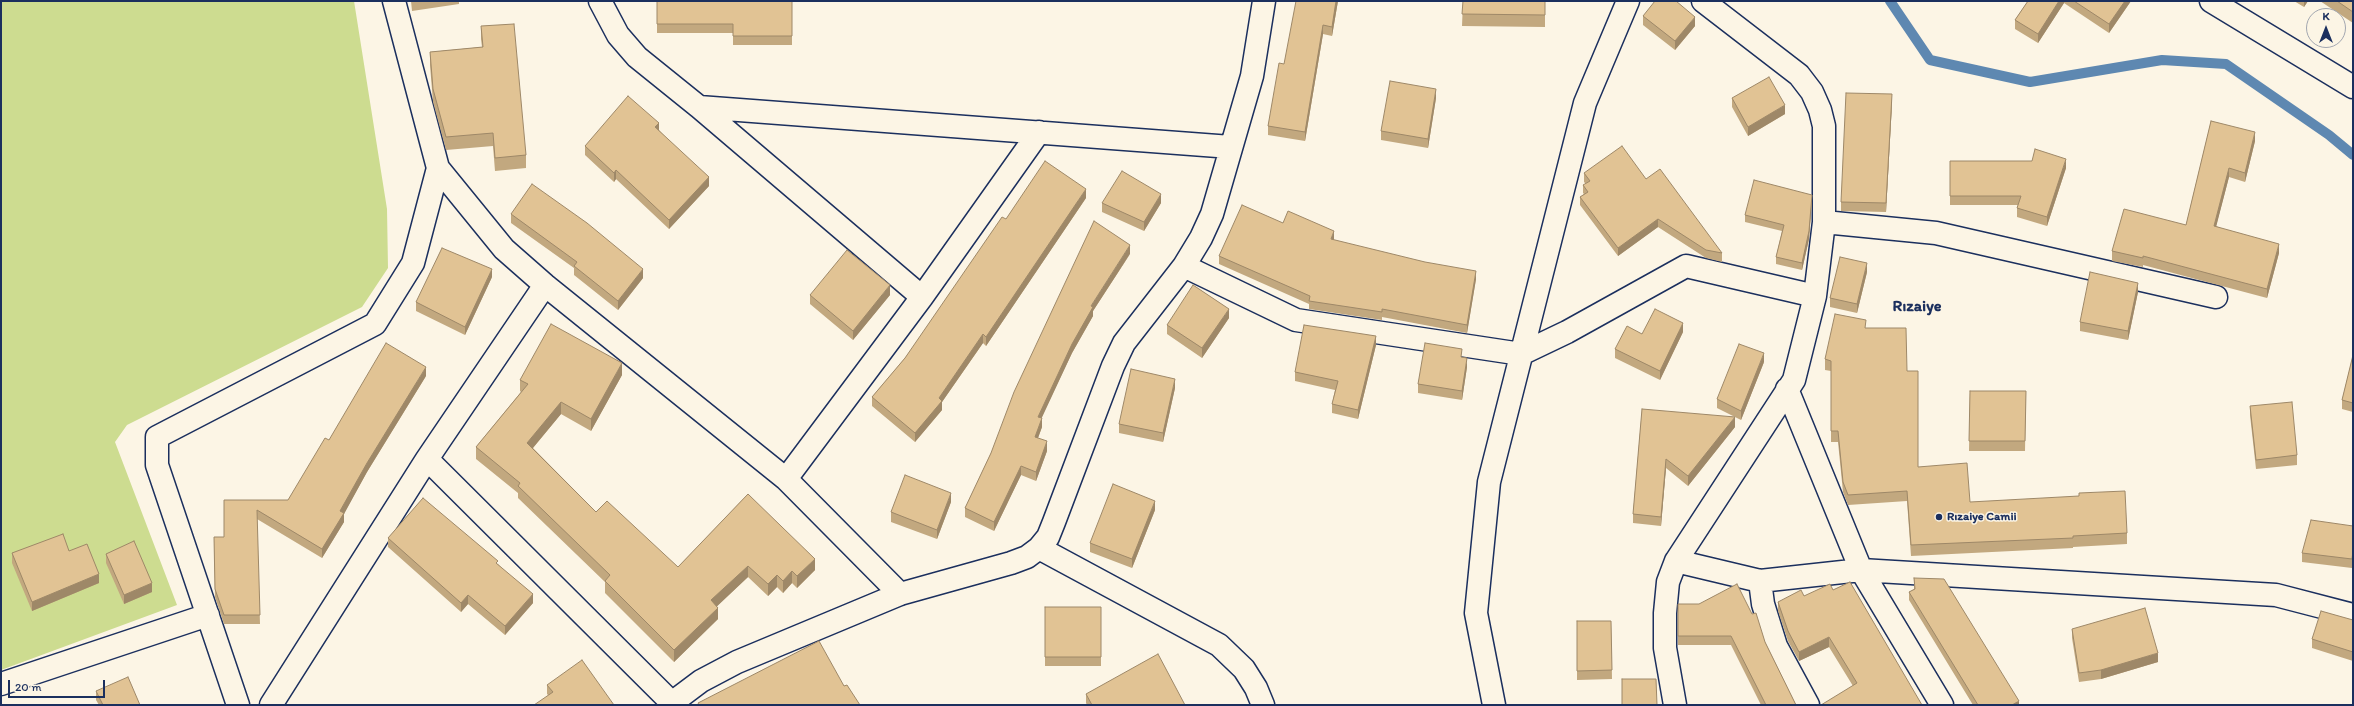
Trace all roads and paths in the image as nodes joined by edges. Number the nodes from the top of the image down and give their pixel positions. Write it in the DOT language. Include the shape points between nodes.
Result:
graph roads {
  1 [pos="394,1"];
  2 [pos="600,1"];
  3 [pos="1264,1"];
  4 [pos="1628,1"];
  5 [pos="1702,1"];
  6 [pos="2211,1"];
  7 [pos="2353,87"];
  8 [pos="699,107"];
  9 [pos="1039,132"];
  10 [pos="1231,147"];
  11 [pos="438,168"];
  12 [pos="1824,222"];
  13 [pos="1184,266"];
  14 [pos="545,285"];
  15 [pos="1815,296"];
  16 [pos="922,297"];
  17 [pos="2216,297"];
  18 [pos="1521,354"];
  19 [pos="1786,389"];
  20 [pos="427,459"];
  21 [pos="786,478"];
  22 [pos="1039,548"];
  23 [pos="1676,561"];
  24 [pos="1861,570"];
  25 [pos="1760,581"];
  26 [pos="900,594"];
  27 [pos="208,615"];
  28 [pos="2353,615"];
  29 [pos="1,684"];
  30 [pos="670,704"];
  31 [pos="238,705"];
  32 [pos="271,705"];
  33 [pos="1263,705"];
  34 [pos="1494,705"];
  35 [pos="1675,705"];
  36 [pos="1808,705"];
  37 [pos="1942,705"];
  1 -- 11 [label="street"];
  2 -- 8 [label="street" via="618,35 637,57"];
  3 -- 10 [label="street" via="1252,76"];
  4 -- 18 [label="street" via="1584,103"];
  5 -- 12 [label="street" via="1799,75 1812,92 1824,126"];
  6 -- 7 [label="street"];
  8 -- 9 [label="street"];
  8 -- 16 [label="street"];
  9 -- 10 [label="street"];
  9 -- 16 [label="street"];
  10 -- 13 [label="street" via="1212,214"];
  11 -- 14 [label="street" via="504,249"];
  11 -- 27 [label="street" via="413,263 375,324 157,437 157,465"];
  12 -- 15 [label="street"];
  12 -- 17 [label="street" via="1936,233"];
  13 -- 18 [label="street" via="1296,320"];
  13 -- 22 [label="street" via="1122,349 1113,366 1048,537"];
  14 -- 20 [label="street"];
  14 -- 21 [label="street"];
  15 -- 18 [label="street" via="1686,266"];
  15 -- 19 [label="street" via="1794,380"];
  16 -- 21 [label="street"];
  18 -- 34 [label="street" via="1489,482 1476,613"];
  19 -- 23 [label="street"];
  19 -- 24 [label="street"];
  20 -- 30 [label="street"];
  20 -- 32 [label="street"];
  21 -- 26 [label="street"];
  22 -- 26 [label="street" via="1011,564"];
  22 -- 33 [label="street" via="1219,645 1244,669"];
  23 -- 25 [label="street"];
  23 -- 35 [label="street" via="1668,582 1665,614 1665,648"];
  24 -- 25 [label="street"];
  24 -- 28 [label="street" via="2276,595"];
  24 -- 37 [label="street"];
  25 -- 36 [label="street" via="1763,604 1776,646"];
  26 -- 30 [label="street" via="737,662 701,681"];
  27 -- 29 [label="street"];
  27 -- 31 [label="street"];
}
